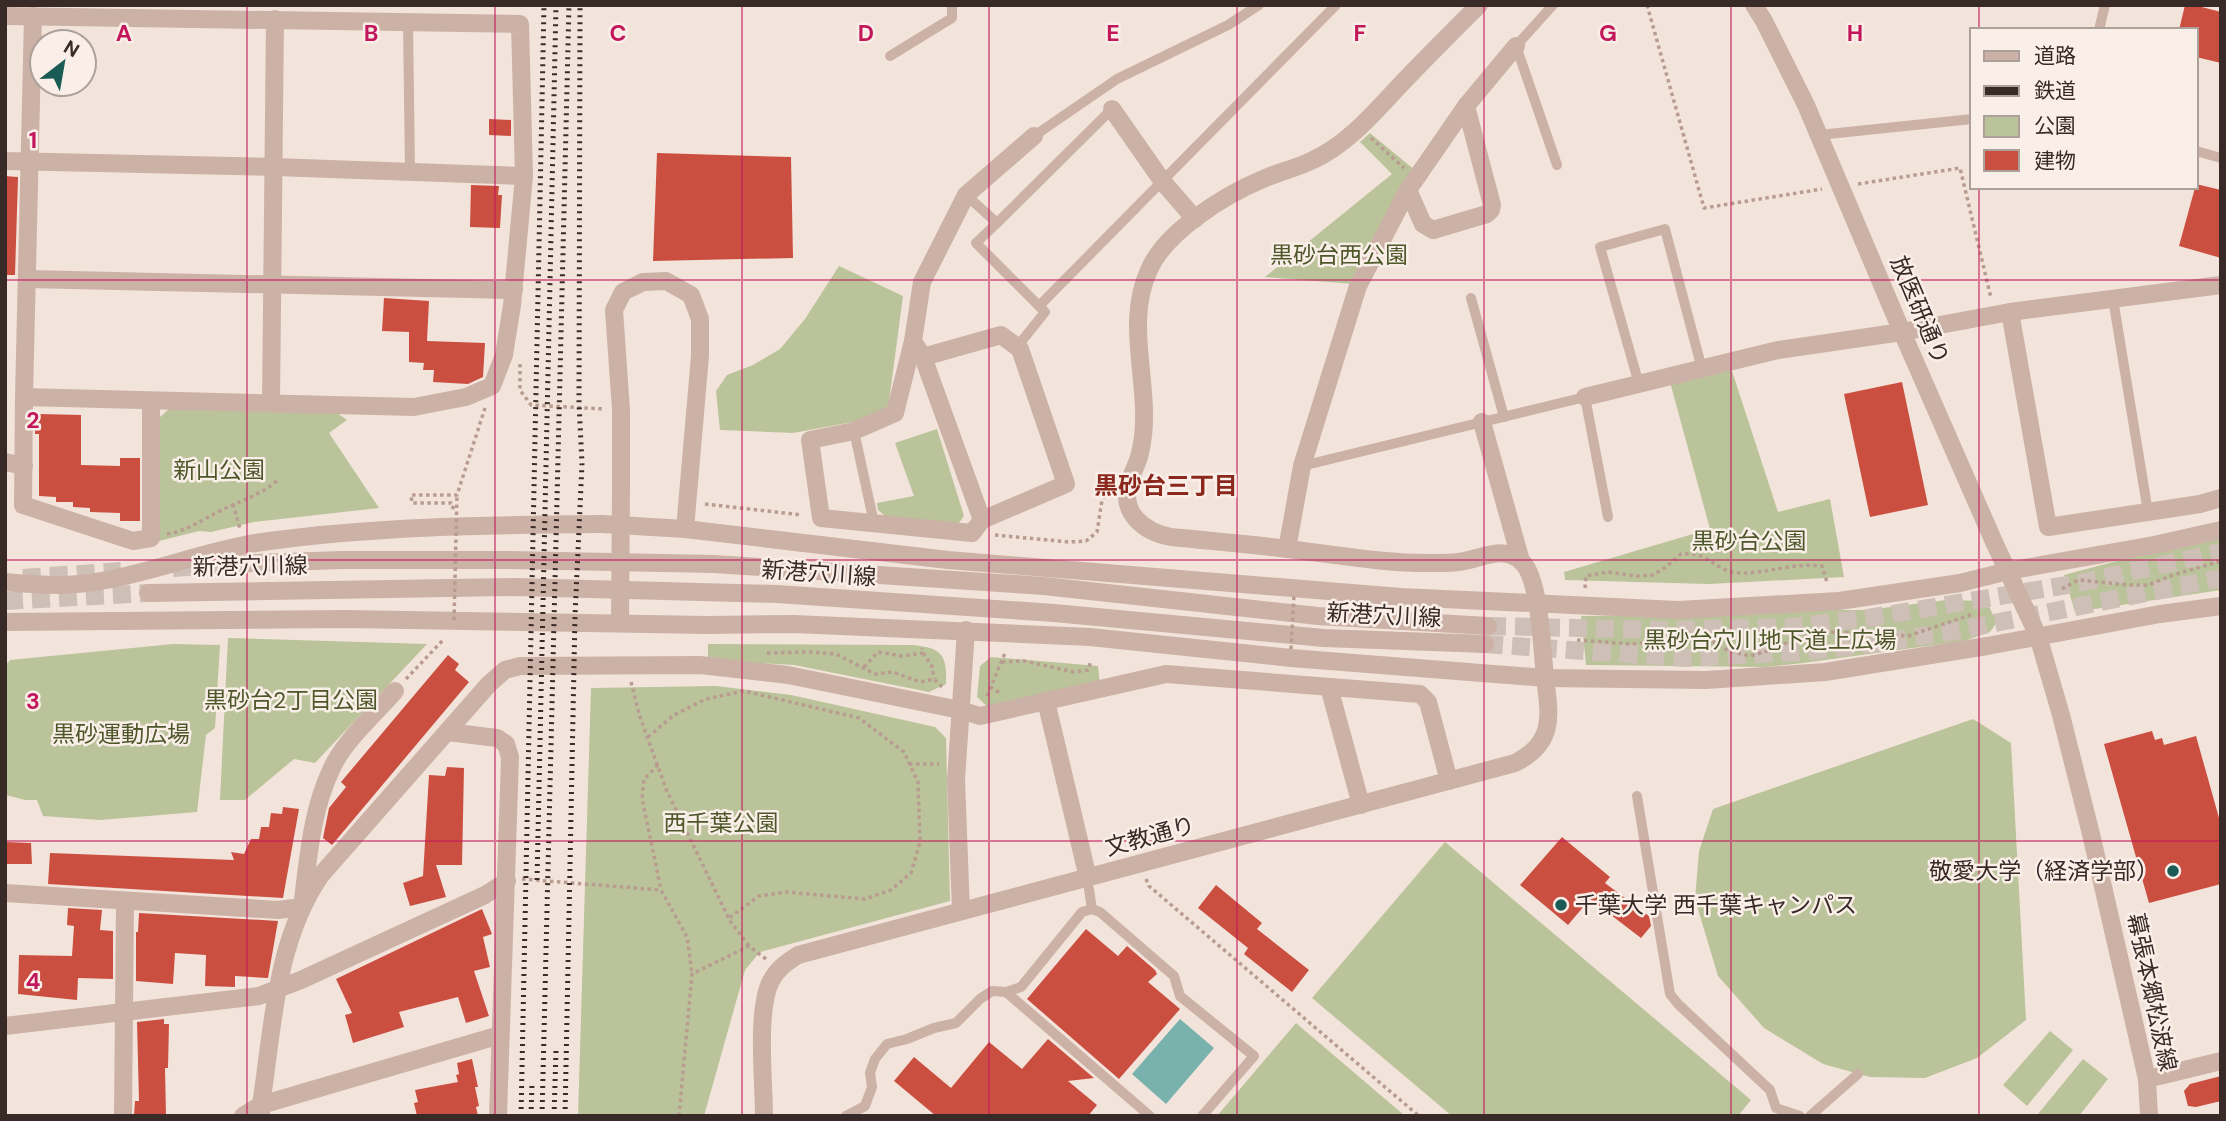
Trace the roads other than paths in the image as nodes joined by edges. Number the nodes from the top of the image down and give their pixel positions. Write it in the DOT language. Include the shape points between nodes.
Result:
graph roads {
  1 [pos="952,5"];
  2 [pos="1258,5"];
  3 [pos="1336,5"];
  4 [pos="1479,5"];
  5 [pos="1553,5"];
  6 [pos="1754,5"];
  7 [pos="2105,5"];
  8 [pos="173,11"];
  9 [pos="481,14"];
  10 [pos="5,16"];
  11 [pos="33,16"];
  12 [pos="275,19"];
  13 [pos="408,23"];
  14 [pos="2099,28"];
  15 [pos="1516,47"];
  16 [pos="890,56"];
  17 [pos="1466,106"];
  18 [pos="1112,109"];
  19 [pos="1970,119"];
  20 [pos="1819,135"];
  21 [pos="1034,136"];
  22 [pos="2198,152"];
  23 [pos="2221,158"];
  24 [pos="5,161"];
  25 [pos="30,162"];
  26 [pos="1557,165"];
  27 [pos="275,167"];
  28 [pos="410,172"];
  29 [pos="524,176"];
  30 [pos="1163,182"];
  31 [pos="1412,184"];
  32 [pos="966,195"];
  33 [pos="1195,219"];
  34 [pos="998,223"];
  35 [pos="28,279"];
  36 [pos="271,285"];
  37 [pos="2221,285"];
  38 [pos="514,290"];
  39 [pos="1471,298"];
  40 [pos="2113,299"];
  41 [pos="1039,306"];
  42 [pos="2003,314"];
  43 [pos="1902,332"];
  44 [pos="913,341"];
  45 [pos="1017,347"];
  46 [pos="923,357"];
  47 [pos="1702,369"];
  48 [pos="1639,384"];
  49 [pos="24,397"];
  50 [pos="1585,397"];
  51 [pos="151,401"];
  52 [pos="271,403"];
  53 [pos="1504,417"];
  54 [pos="1482,422"];
  55 [pos="853,431"];
  56 [pos="5,462"];
  57 [pos="24,466"];
  58 [pos="1302,466"];
  59 [pos="2221,498"];
  60 [pos="2148,512"];
  61 [pos="1608,517"];
  62 [pos="874,523"];
  63 [pos="977,526"];
  64 [pos="685,529"];
  65 [pos="2221,530"];
  66 [pos="1287,549"];
  67 [pos="1521,561"];
  68 [pos="229,564"];
  69 [pos="2008,571"];
  70 [pos="5,582"];
  71 [pos="148,593"];
  72 [pos="1538,605"];
  73 [pos="2221,606"];
  74 [pos="5,622"];
  75 [pos="620,623"];
  76 [pos="1488,626"];
  77 [pos="966,630"];
  78 [pos="2038,636"];
  79 [pos="1485,644"];
  80 [pos="1545,678"];
  81 [pos="1329,687"];
  82 [pos="395,691"];
  83 [pos="1046,701"];
  84 [pos="960,710"];
  85 [pos="448,732"];
  86 [pos="1449,781"];
  87 [pos="1637,796"];
  88 [pos="1361,804"];
  89 [pos="507,881"];
  90 [pos="1089,884"];
  91 [pos="5,893"];
  92 [pos="125,901"];
  93 [pos="302,907"];
  94 [pos="1092,909"];
  95 [pos="961,911"];
  96 [pos="278,990"];
  97 [pos="1006,992"];
  98 [pos="123,1010"];
  99 [pos="5,1026"];
  100 [pos="500,1035"];
  101 [pos="2221,1061"];
  102 [pos="1858,1074"];
  103 [pos="2147,1079"];
  104 [pos="261,1110"];
  105 [pos="1774,1112"];
  106 [pos="123,1116"];
  107 [pos="243,1116"];
  108 [pos="498,1116"];
  109 [pos="764,1116"];
  110 [pos="846,1116"];
  111 [pos="1150,1116"];
  112 [pos="1202,1116"];
  113 [pos="1800,1116"];
  114 [pos="1810,1116"];
  115 [pos="2149,1116"];
  1 -- 16 [label="lane" via="952,18"];
  2 -- 21 [label="lane" via="1228,25 1117,79"];
  3 -- 30 [label="lane"];
  4 -- 33 [label="street" via="1337,146 1225,198"];
  5 -- 15 [label="lane"];
  6 -- 20 [label="street, 放医研通り"];
  7 -- 14 [label="lane"];
  8 -- 11 [label="street"];
  8 -- 12 [label="street"];
  9 -- 13 [label="street"];
  9 -- 29 [label="street" via="520,24"];
  10 -- 11 [label="street"];
  11 -- 25 [label="street"];
  12 -- 13 [label="street"];
  12 -- 27 [label="street"];
  13 -- 28 [label="lane"];
  15 -- 17 [label="street"];
  15 -- 26 [label="lane"];
  17 -- 31 [label="street"];
  17 -- 31 [label="street" via="1491,211 1433,230 1423,224"];
  18 -- 30 [label="street"];
  18 -- 34 [label="lane"];
  19 -- 20 [label="lane"];
  20 -- 43 [label="street, 放医研通り"];
  21 -- 32 [label="street"];
  22 -- 23 [label="lane"];
  24 -- 25 [label="street"];
  25 -- 27 [label="street"];
  25 -- 35 [label="street"];
  27 -- 28 [label="street"];
  27 -- 36 [label="street"];
  28 -- 29 [label="street"];
  29 -- 38 [label="street"];
  30 -- 33 [label="street"];
  30 -- 41 [label="lane"];
  31 -- 58 [label="street" via="1358,286"];
  32 -- 34 [label="lane"];
  32 -- 44 [label="street" via="922,282"];
  33 -- 66 [label="street" via="1164,246 1149,269 1138,306 1144,432 1126,499 1129,509 1153,534"];
  34 -- 41 [label="lane" via="976,243"];
  35 -- 36 [label="street"];
  35 -- 49 [label="street"];
  36 -- 38 [label="street"];
  36 -- 52 [label="street"];
  37 -- 40 [label="street"];
  38 -- 52 [label="street" via="504,355 492,386 466,397 414,407"];
  39 -- 53 [label="lane"];
  40 -- 42 [label="street"];
  40 -- 60 [label="lane"];
  41 -- 45 [label="lane" via="1045,312"];
  42 -- 43 [label="street"];
  42 -- 60 [label="street" via="2048,527"];
  43 -- 47 [label="street" via="1778,350"];
  43 -- 69 [label="street, 放医研通り"];
  44 -- 46 [label="street"];
  44 -- 55 [label="street" via="895,412"];
  45 -- 46 [label="street" via="1001,335"];
  45 -- 63 [label="street" via="1066,484"];
  46 -- 63 [label="street"];
  47 -- 48 [label="street"];
  47 -- 48 [label="lane" via="1665,229 1600,247"];
  48 -- 50 [label="street"];
  49 -- 51 [label="street"];
  49 -- 57 [label="street"];
  50 -- 53 [label="lane"];
  50 -- 61 [label="lane"];
  51 -- 52 [label="street"];
  51 -- 57 [label="street" via="151,538 133,541 23,505"];
  53 -- 54 [label="lane"];
  54 -- 58 [label="lane"];
  54 -- 67 [label="street, 文教通り"];
  55 -- 62 [label="lane"];
  55 -- 62 [label="street" via="810,440 821,518"];
  56 -- 57 [label="street"];
  58 -- 66 [label="street"];
  59 -- 60 [label="street"];
  62 -- 63 [label="street"];
  64 -- 70 [label="street" via="602,524 376,530 248,545 99,582"];
  64 -- 72 [label="street" via="948,560"];
  64 -- 75 [label="street, bridge" via="700,319 691,295 666,281 643,282 623,292 614,310 621,410"];
  65 -- 69 [label="street"];
  66 -- 67 [label="street" via="1408,564 1459,562 1496,553"];
  67 -- 72 [label="street, 文教通り"];
  68 -- 76 [label="street, 新港穴川線" via="342,560 714,564 1044,586 1318,616"];
  69 -- 72 [label="street" via="1839,601 1678,610"];
  69 -- 78 [label="street, 放医研通り"];
  71 -- 79 [label="street, 新港穴川線" via="517,587 777,594 1324,638"];
  72 -- 80 [label="street, 文教通り"];
  73 -- 78 [label="street"];
  74 -- 75 [label="street" via="346,619"];
  75 -- 77 [label="street"];
  77 -- 80 [label="street"];
  77 -- 84 [label="street"];
  78 -- 80 [label="street" via="1825,672 1706,680"];
  78 -- 103 [label="street, 幕張本郷松波線" via="2091,834"];
  80 -- 86 [label="street, 文教通り" via="1548,718 1540,746 1515,764"];
  81 -- 83 [label="street" via="1166,674"];
  81 -- 86 [label="street" via="1420,694 1428,702"];
  81 -- 88 [label="street"];
  82 -- 93 [label="street" via="331,769 313,831"];
  83 -- 84 [label="street" via="980,716"];
  83 -- 90 [label="street"];
  84 -- 85 [label="street" via="788,675 713,667 520,666 505,670 489,684"];
  84 -- 95 [label="street"];
  85 -- 89 [label="street" via="497,738 506,744 510,757"];
  85 -- 93 [label="street" via="321,875"];
  86 -- 88 [label="street, 文教通り"];
  87 -- 105 [label="lane" via="1670,994 1770,1090"];
  88 -- 90 [label="street, 文教通り"];
  89 -- 96 [label="street"];
  89 -- 100 [label="street"];
  90 -- 94 [label="lane"];
  90 -- 95 [label="street, 文教通り"];
  91 -- 92 [label="street"];
  92 -- 93 [label="street" via="278,910"];
  92 -- 98 [label="street"];
  93 -- 96 [label="street" via="287,946"];
  94 -- 97 [label="lane" via="1082,912 1021,986"];
  94 -- 112 [label="lane" via="1174,976 1180,996 1254,1056"];
  95 -- 109 [label="street, 文教通り" via="798,955 781,967 770,982 765,1004"];
  96 -- 98 [label="street" via="259,996"];
  96 -- 104 [label="street"];
  97 -- 110 [label="lane" via="992,992 980,999 956,1023 887,1044 870,1073 872,1087 865,1106"];
  97 -- 111 [label="lane"];
  98 -- 99 [label="street"];
  98 -- 106 [label="street"];
  100 -- 104 [label="street"];
  100 -- 108 [label="street"];
  101 -- 103 [label="street"];
  102 -- 114 [label="lane"];
  103 -- 115 [label="street, 幕張本郷松波線"];
  104 -- 107 [label="street"];
  105 -- 113 [label="lane"];
}
